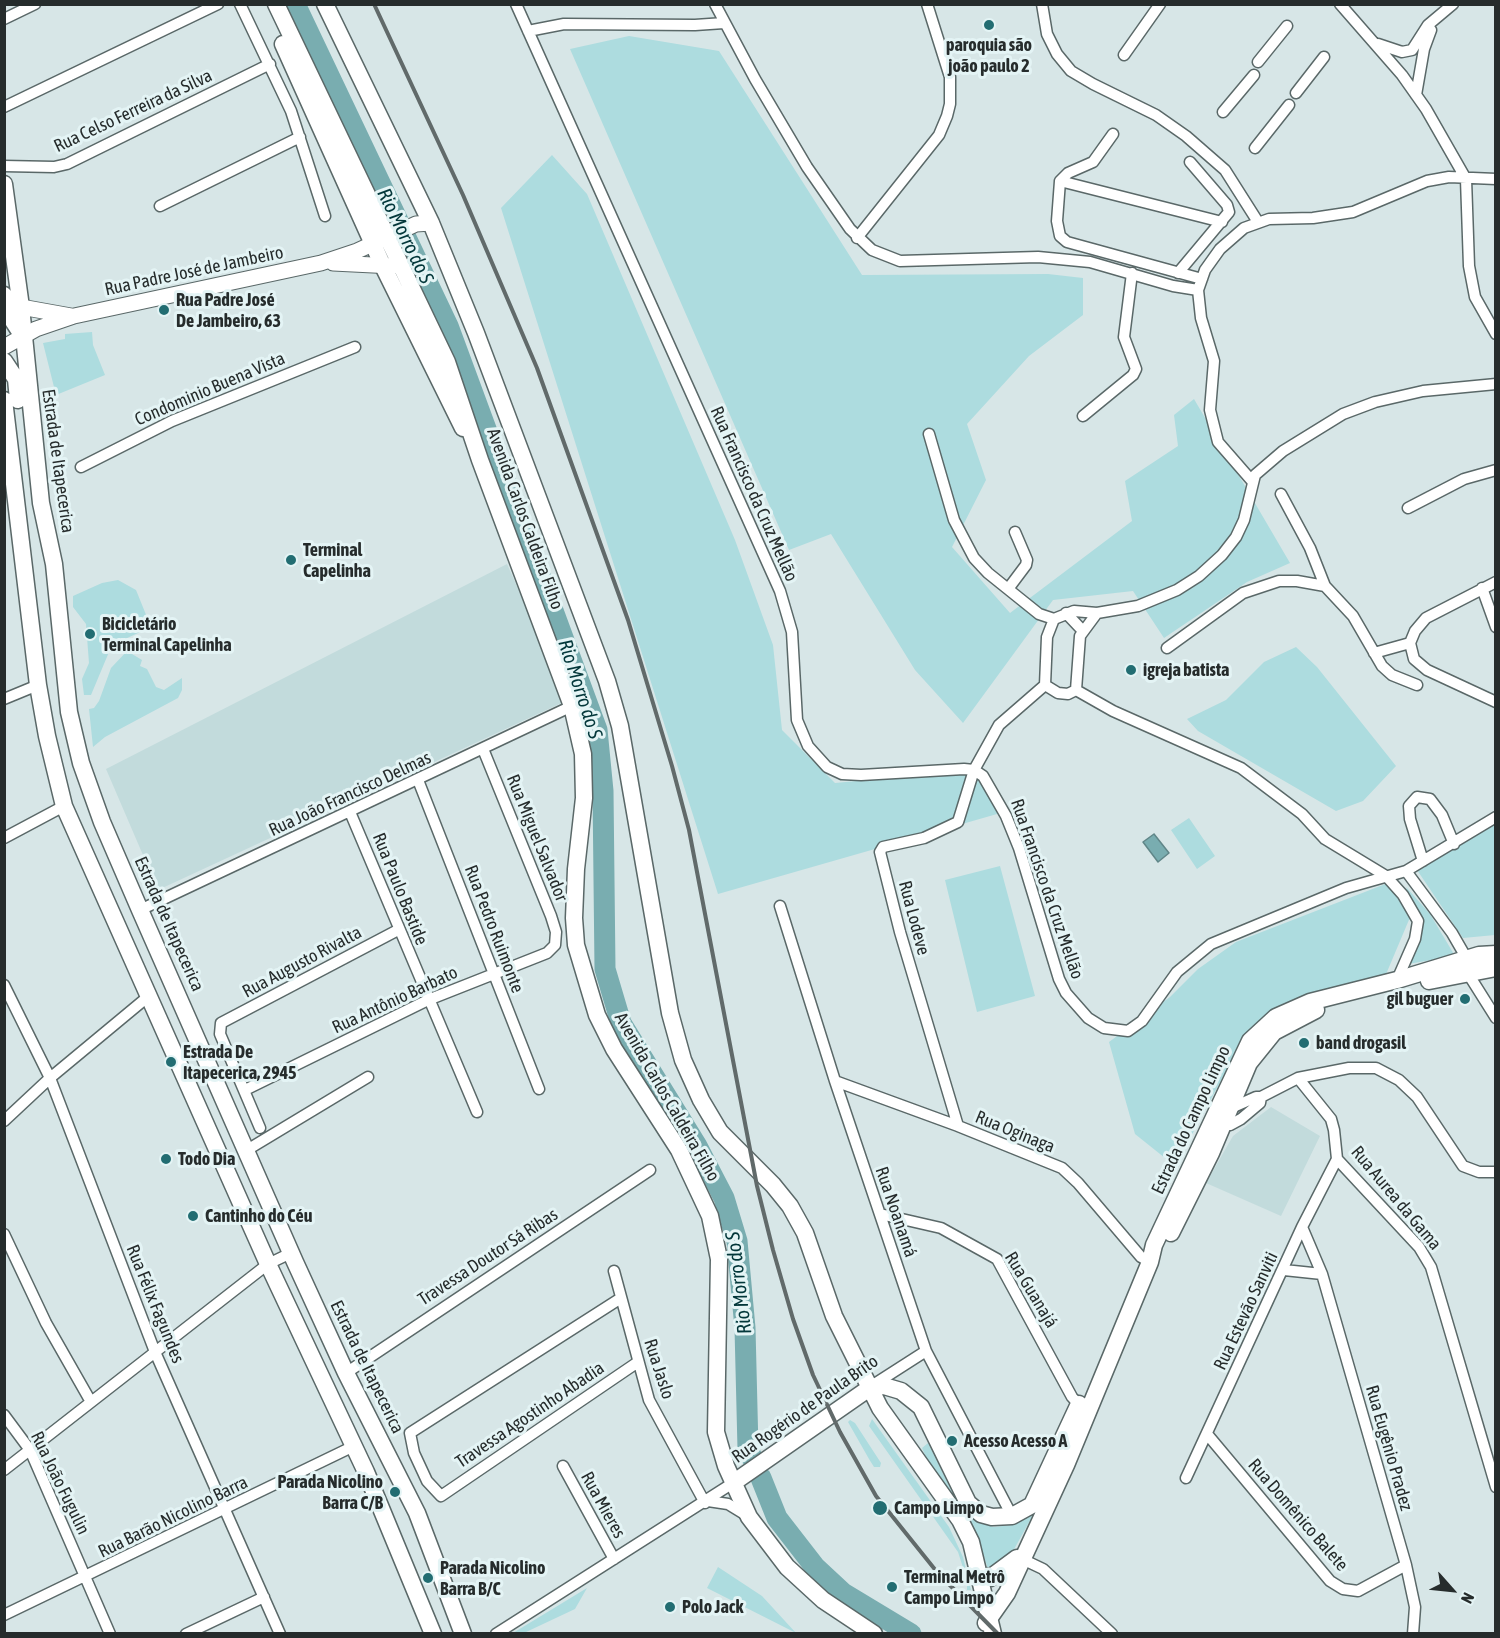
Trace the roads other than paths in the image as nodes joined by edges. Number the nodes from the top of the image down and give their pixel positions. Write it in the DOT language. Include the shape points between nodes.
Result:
graph roads {
  1 [pos="35,4"];
  2 [pos="218,4"];
  3 [pos="240,4"];
  4 [pos="265,4"];
  5 [pos="276,4"];
  6 [pos="325,4"];
  7 [pos="516,4"];
  8 [pos="715,4"];
  9 [pos="927,4"];
  10 [pos="1042,4"];
  11 [pos="1160,4"];
  12 [pos="1340,4"];
  13 [pos="1453,4"];
  14 [pos="1441,15"];
  15 [pos="4,19"];
  16 [pos="724,23"];
  17 [pos="1287,26"];
  18 [pos="528,31"];
  19 [pos="1374,42"];
  20 [pos="1124,55"];
  21 [pos="1324,57"];
  22 [pos="1258,62"];
  23 [pos="270,64"];
  24 [pos="1254,75"];
  25 [pos="1296,93"];
  26 [pos="1416,95"];
  27 [pos="1289,105"];
  28 [pos="4,107"];
  29 [pos="1223,112"];
  30 [pos="1113,134"];
  31 [pos="300,137"];
  32 [pos="1255,148"];
  33 [pos="1190,162"];
  34 [pos="4,166"];
  35 [pos="1466,179"];
  36 [pos="1496,179"];
  37 [pos="1060,181"];
  38 [pos="4,184"];
  39 [pos="160,206"];
  40 [pos="325,216"];
  41 [pos="1222,222"];
  42 [pos="1258,222"];
  43 [pos="431,223"];
  44 [pos="857,238"];
  45 [pos="386,239"];
  46 [pos="321,263"];
  47 [pos="382,264"];
  48 [pos="404,269"];
  49 [pos="1132,273"];
  50 [pos="1178,273"];
  51 [pos="1202,279"];
  52 [pos="1198,290"];
  53 [pos="4,295"];
  54 [pos="21,307"];
  55 [pos="74,316"];
  56 [pos="1496,334"];
  57 [pos="23,335"];
  58 [pos="4,347"];
  59 [pos="355,347"];
  60 [pos="4,361"];
  61 [pos="1493,382"];
  62 [pos="4,400"];
  63 [pos="1083,416"];
  64 [pos="929,434"];
  65 [pos="480,460"];
  66 [pos="81,467"];
  67 [pos="1496,470"];
  68 [pos="1252,482"];
  69 [pos="1281,494"];
  70 [pos="41,503"];
  71 [pos="1408,508"];
  72 [pos="1015,532"];
  73 [pos="1496,582"];
  74 [pos="1325,586"];
  75 [pos="1482,588"];
  76 [pos="1008,589"];
  77 [pos="1066,613"];
  78 [pos="1097,613"];
  79 [pos="1054,619"];
  80 [pos="1496,627"];
  81 [pos="1083,631"];
  82 [pos="1410,643"];
  83 [pos="1167,648"];
  84 [pos="1374,653"];
  85 [pos="38,685"];
  86 [pos="1045,685"];
  87 [pos="1417,685"];
  88 [pos="1076,690"];
  89 [pos="4,699"];
  90 [pos="1496,702"];
  91 [pos="573,706"];
  92 [pos="483,749"];
  93 [pos="974,770"];
  94 [pos="418,780"];
  95 [pos="64,806"];
  96 [pos="350,812"];
  97 [pos="1496,817"];
  98 [pos="4,838"];
  99 [pos="1454,844"];
  100 [pos="1423,861"];
  101 [pos="1406,871"];
  102 [pos="1386,876"];
  103 [pos="780,906"];
  104 [pos="140,910"];
  105 [pos="398,930"];
  106 [pos="556,940"];
  107 [pos="1496,954"];
  108 [pos="1467,966"];
  109 [pos="1496,968"];
  110 [pos="494,973"];
  111 [pos="1397,980"];
  112 [pos="4,985"];
  113 [pos="150,995"];
  114 [pos="428,1000"];
  115 [pos="1496,1018"];
  116 [pos="368,1077"];
  117 [pos="50,1078"];
  118 [pos="1298,1078"];
  119 [pos="835,1081"];
  120 [pos="540,1089"];
  121 [pos="245,1090"];
  122 [pos="1261,1097"];
  123 [pos="477,1112"];
  124 [pos="1221,1115"];
  125 [pos="4,1121"];
  126 [pos="958,1126"];
  127 [pos="260,1128"];
  128 [pos="247,1150"];
  129 [pos="1337,1159"];
  130 [pos="650,1170"];
  131 [pos="1496,1172"];
  132 [pos="880,1214"];
  133 [pos="1302,1227"];
  134 [pos="4,1233"];
  135 [pos="291,1253"];
  136 [pos="1150,1262"];
  137 [pos="268,1264"];
  138 [pos="1284,1270"];
  139 [pos="614,1271"];
  140 [pos="1322,1274"];
  141 [pos="621,1298"];
  142 [pos="926,1351"];
  143 [pos="155,1352"];
  144 [pos="638,1362"];
  145 [pos="346,1372"];
  146 [pos="871,1387"];
  147 [pos="91,1402"];
  148 [pos="1083,1408"];
  149 [pos="365,1412"];
  150 [pos="4,1415"];
  151 [pos="1207,1434"];
  152 [pos="354,1446"];
  153 [pos="30,1450"];
  154 [pos="563,1466"];
  155 [pos="4,1470"];
  156 [pos="1186,1478"];
  157 [pos="733,1483"];
  158 [pos="1496,1487"];
  159 [pos="710,1500"];
  160 [pos="225,1510"];
  161 [pos="1012,1516"];
  162 [pos="748,1517"];
  163 [pos="614,1559"];
  164 [pos="1022,1559"];
  165 [pos="1406,1565"];
  166 [pos="979,1574"];
  167 [pos="86,1576"];
  168 [pos="264,1597"];
  169 [pos="4,1615"];
  170 [pos="854,1622"];
  171 [pos="991,1626"];
  172 [pos="110,1634"];
  173 [pos="186,1634"];
  174 [pos="279,1634"];
  175 [pos="433,1634"];
  176 [pos="463,1634"];
  177 [pos="496,1634"];
  178 [pos="870,1634"];
  179 [pos="874,1634"];
  180 [pos="981,1634"];
  181 [pos="1112,1634"];
  182 [pos="1413,1634"];
  1 -- 15 [label="street"];
  2 -- 28 [label="street"];
  3 -- 23 [label="street"];
  4 -- 45 [label="main road"];
  5 -- 45 [label="main road, Avenida Carlos Caldeira Filho"];
  6 -- 43 [label="main road, Avenida Carlos Caldeira Filho"];
  7 -- 18 [label="street, Rua Francisco da Cruz Mellão"];
  8 -- 16 [label="street"];
  9 -- 44 [label="street" via="950,76 947,116 939,135"];
  10 -- 42 [label="street" via="1047,34 1071,71 1148,110 1186,136 1225,170"];
  11 -- 20 [label="street"];
  12 -- 19 [label="street"];
  13 -- 14 [label="street"];
  14 -- 19 [label="street" via="1428,25 1412,50 1402,52"];
  14 -- 26 [label="street" via="1424,49"];
  16 -- 18 [label="street" via="564,24"];
  16 -- 44 [label="street" via="807,166"];
  17 -- 22 [label="street"];
  18 -- 93 [label="street, Rua Francisco da Cruz Mellão" via="780,591 792,632 797,720 808,746 827,767 850,776"];
  19 -- 26 [label="street"];
  21 -- 25 [label="street"];
  23 -- 31 [label="street"];
  23 -- 34 [label="street, Rua Celso Ferreira da Silva" via="67,165"];
  24 -- 29 [label="street"];
  26 -- 35 [label="street"];
  27 -- 32 [label="street"];
  30 -- 37 [label="street" via="1093,162 1073,170"];
  31 -- 39 [label="street"];
  31 -- 40 [label="street"];
  33 -- 41 [label="street" via="1227,205 1228,215"];
  35 -- 36 [label="street"];
  35 -- 42 [label="street" via="1428,181 1338,215"];
  35 -- 56 [label="street" via="1469,266 1475,297"];
  37 -- 41 [label="street"];
  37 -- 50 [label="street" via="1057,221 1063,239"];
  38 -- 54 [label="main road, Estrada de Itapecerica"];
  41 -- 50 [label="street"];
  42 -- 51 [label="street" via="1228,242"];
  43 -- 45 [label="main road, Rua Padre José de Jambeiro"];
  43 -- 146 [label="main road, Avenida Carlos Caldeira Filho" via="607,681 620,726 670,1013 683,1060 700,1100 720,1132 790,1206 805,1233 834,1316"];
  44 -- 49 [label="street" via="872,250 900,261 1058,258"];
  45 -- 46 [label="main road, Rua Padre José de Jambeiro"];
  45 -- 47 [label="main road"];
  45 -- 48 [label="main road, Avenida Carlos Caldeira Filho"];
  46 -- 47 [label="main road, Rua Padre José de Jambeiro"];
  46 -- 55 [label="main road, Rua Padre José de Jambeiro"];
  47 -- 48 [label="main road, Rua Padre José de Jambeiro"];
  47 -- 65 [label="main road"];
  48 -- 65 [label="main road, Avenida Carlos Caldeira Filho" via="447,362"];
  49 -- 52 [label="street"];
  49 -- 63 [label="street" via="1124,337 1136,369"];
  50 -- 51 [label="street"];
  51 -- 52 [label="street"];
  52 -- 68 [label="street" via="1201,318 1214,361 1210,410 1214,432 1225,452"];
  53 -- 57 [label="main road" via="9,315"];
  54 -- 55 [label="main road, Rua Padre José de Jambeiro"];
  54 -- 57 [label="main road, Estrada de Itapecerica"];
  55 -- 57 [label="main road, Rua Padre José de Jambeiro"];
  57 -- 58 [label="main road, Rua Padre José de Jambeiro"];
  57 -- 70 [label="main road, Estrada de Itapecerica"];
  59 -- 66 [label="street, Condominio Buena Vista" via="172,421"];
  60 -- 70 [label="main road" via="16,379 24,451"];
  61 -- 68 [label="street" via="1422,391 1343,414 1283,451"];
  62 -- 85 [label="main road"];
  64 -- 76 [label="street" via="960,532 979,563"];
  65 -- 91 [label="main road, Avenida Carlos Caldeira Filho"];
  67 -- 71 [label="street" via="1464,479"];
  68 -- 78 [label="street" via="1248,507 1236,537 1207,570 1168,594 1138,606"];
  69 -- 74 [label="street"];
  70 -- 104 [label="main road, Estrada de Itapecerica" via="54,564 72,730 102,822"];
  72 -- 76 [label="street" via="1027,560"];
  73 -- 75 [label="street"];
  74 -- 83 [label="street" via="1279,580 1259,586 1225,604"];
  74 -- 84 [label="street" via="1353,616"];
  75 -- 80 [label="street"];
  75 -- 82 [label="street" via="1426,618"];
  76 -- 79 [label="street" via="1039,614"];
  77 -- 78 [label="street"];
  77 -- 79 [label="street"];
  77 -- 81 [label="street"];
  78 -- 81 [label="street"];
  79 -- 86 [label="street" via="1047,637"];
  81 -- 88 [label="street" via="1078,646"];
  82 -- 84 [label="street"];
  82 -- 90 [label="street" via="1414,659 1427,670"];
  84 -- 87 [label="street" via="1392,675"];
  85 -- 89 [label="street"];
  85 -- 95 [label="main road"];
  86 -- 88 [label="street" via="1058,693"];
  86 -- 93 [label="street" via="1004,719"];
  88 -- 102 [label="street" via="1113,711 1241,768 1302,814 1325,839"];
  91 -- 92 [label="street, Rua João Francisco Delmas"];
  91 -- 157 [label="main road, Avenida Carlos Caldeira Filho" via="583,754 584,798 576,879 576,945 597,1015 614,1049 679,1150 710,1216 719,1258 716,1432"];
  92 -- 94 [label="street, Rua João Francisco Delmas"];
  92 -- 106 [label="street, Rua Miguel Salvador" via="551,916"];
  93 -- 102 [label="street, Rua Francisco da Cruz Mellão" via="991,786 1006,816 1066,993 1088,1018 1112,1030 1128,1031 1142,1021 1177,972 1222,937"];
  93 -- 126 [label="street, Rua Lodeve" via="957,822 924,838 884,847 880,852"];
  94 -- 96 [label="street, Rua João Francisco Delmas"];
  94 -- 110 [label="street, Rua Pedro Ruimonte"];
  95 -- 98 [label="street"];
  95 -- 113 [label="main road"];
  96 -- 104 [label="street, Rua João Francisco Delmas"];
  96 -- 105 [label="street, Rua Paulo Bastide"];
  97 -- 99 [label="street, Rua Francisco da Cruz Mellão"];
  99 -- 100 [label="street, Rua Francisco da Cruz Mellão"];
  99 -- 100 [label="street" via="1442,815 1430,799 1417,797 1409,806 1410,819"];
  100 -- 101 [label="street, Rua Francisco da Cruz Mellão"];
  101 -- 102 [label="street, Rua Francisco da Cruz Mellão"];
  101 -- 108 [label="street" via="1440,914"];
  102 -- 111 [label="street" via="1403,894 1418,921 1415,939"];
  103 -- 119 [label="street, Rua Noanamá"];
  104 -- 128 [label="main road, Estrada de Itapecerica"];
  105 -- 114 [label="street, Rua Paulo Bastide"];
  105 -- 121 [label="street, Rua Augusto Rivalta" via="221,1023 220,1034"];
  106 -- 110 [label="street, Rua Antônio Barbato" via="547,953"];
  107 -- 108 [label="main road, Estrada do Campo Limpo" via="1479,954"];
  108 -- 109 [label="main road, Estrada do Campo Limpo"];
  108 -- 111 [label="main road, Estrada do Campo Limpo"];
  108 -- 115 [label="street"];
  108 -- 124 [label="main road, Estrada do Campo Limpo" via="1446,977 1330,1005 1274,1032 1249,1063"];
  110 -- 114 [label="street, Rua Antônio Barbato"];
  110 -- 120 [label="street, Rua Pedro Ruimonte"];
  111 -- 124 [label="main road, Estrada do Campo Limpo" via="1310,1002 1276,1017 1243,1053"];
  112 -- 117 [label="street, Rua Félix Fagundes"];
  113 -- 117 [label="street"];
  113 -- 137 [label="main road"];
  114 -- 121 [label="street, Rua Antônio Barbato"];
  114 -- 123 [label="street, Rua Paulo Bastide"];
  116 -- 128 [label="street"];
  117 -- 125 [label="street"];
  117 -- 143 [label="street, Rua Félix Fagundes"];
  118 -- 122 [label="street"];
  118 -- 129 [label="street, Rua Aurea da Gama" via="1331,1119"];
  118 -- 131 [label="street" via="1366,1067 1388,1073 1417,1097 1463,1166 1479,1172"];
  119 -- 126 [label="street, Rua Oginaga"];
  119 -- 132 [label="street, Rua Noanamá"];
  121 -- 127 [label="street"];
  122 -- 124 [label="street"];
  122 -- 124 [label="street" via="1260,1103 1241,1119"];
  124 -- 136 [label="main road, Estrada do Campo Limpo" via="1154,1245"];
  126 -- 136 [label="street, Rua Oginaga" via="1062,1168 1141,1257"];
  128 -- 135 [label="main road, Estrada de Itapecerica"];
  129 -- 133 [label="street, Rua Estevão Sanviti"];
  129 -- 158 [label="street, Rua Aurea da Gama" via="1419,1247 1431,1267"];
  130 -- 145 [label="street, Travessa Doutor Sá Ribas"];
  132 -- 142 [label="street, Rua Noanamá"];
  132 -- 148 [label="street, Rua Guanajá" via="941,1228 997,1259"];
  133 -- 138 [label="street, Rua Estevão Sanviti"];
  133 -- 140 [label="street, Rua Eugênio Pradez"];
  134 -- 147 [label="street" via="46,1323"];
  135 -- 137 [label="street"];
  135 -- 145 [label="main road, Estrada de Itapecerica"];
  136 -- 148 [label="main road, Estrada do Campo Limpo"];
  137 -- 143 [label="street"];
  137 -- 149 [label="main road" via="296,1286 327,1356 359,1410"];
  137 -- 152 [label="main road"];
  138 -- 140 [label="street"];
  138 -- 151 [label="street, Rua Estevão Sanviti"];
  139 -- 141 [label="street, Rua Jaslo"];
  140 -- 165 [label="street, Rua Eugênio Pradez"];
  141 -- 144 [label="street, Rua Jaslo"];
  141 -- 144 [label="street, Travessa Agostinho Abadia" via="410,1433 427,1481 441,1496"];
  142 -- 146 [label="street, Rua Rogério de Paula Brito"];
  142 -- 161 [label="street, Rua Noanamá"];
  143 -- 147 [label="street"];
  143 -- 160 [label="street, Rua Félix Fagundes"];
  144 -- 159 [label="street, Rua Jaslo" via="649,1400"];
  145 -- 149 [label="main road, Estrada de Itapecerica"];
  146 -- 157 [label="main road, Rua Rogério de Paula Brito"];
  146 -- 161 [label="main road" via="892,1388 921,1407 973,1508 992,1517"];
  146 -- 166 [label="main road, Avenida Carlos Caldeira Filho" via="902,1442 960,1520 971,1542"];
  147 -- 153 [label="street"];
  148 -- 161 [label="main road" via="1037,1496 1025,1511"];
  148 -- 164 [label="main road, Estrada do Campo Limpo"];
  149 -- 176 [label="main road, Estrada de Itapecerica" via="417,1513"];
  150 -- 153 [label="street, Rua João Fugulin"];
  151 -- 156 [label="street, Rua Estevão Sanviti"];
  151 -- 165 [label="street, Rua Domênico Balete" via="1330,1581 1343,1589 1358,1591"];
  152 -- 160 [label="street, Rua Barão Nicolino Barra"];
  152 -- 175 [label="main road"];
  153 -- 155 [label="street"];
  153 -- 167 [label="street, Rua João Fugulin"];
  154 -- 163 [label="street, Rua Mieres"];
  157 -- 159 [label="street, Rua Rogério de Paula Brito"];
  157 -- 162 [label="main road, Avenida Carlos Caldeira Filho"];
  159 -- 162 [label="street" via="728,1504"];
  159 -- 163 [label="street, Rua Rogério de Paula Brito"];
  160 -- 167 [label="street, Rua Barão Nicolino Barra"];
  160 -- 168 [label="street, Rua Félix Fagundes"];
  162 -- 170 [label="main road, Avenida Carlos Caldeira Filho" via="801,1582"];
  163 -- 177 [label="street, Rua Rogério de Paula Brito"];
  164 -- 166 [label="main road" via="1017,1558 990,1578"];
  164 -- 171 [label="main road, Estrada do Campo Limpo"];
  164 -- 181 [label="street" via="1043,1569"];
  165 -- 182 [label="street, Rua Eugênio Pradez" via="1415,1607"];
  166 -- 171 [label="main road, Avenida Carlos Caldeira Filho"];
  167 -- 169 [label="street, Rua Barão Nicolino Barra"];
  167 -- 172 [label="street, Rua João Fugulin"];
  168 -- 173 [label="street"];
  168 -- 174 [label="street, Rua Félix Fagundes"];
  170 -- 178 [label="main road"];
  170 -- 179 [label="main road, Avenida Carlos Caldeira Filho"];
  171 -- 180 [label="main road, Estrada do Campo Limpo"];
}
